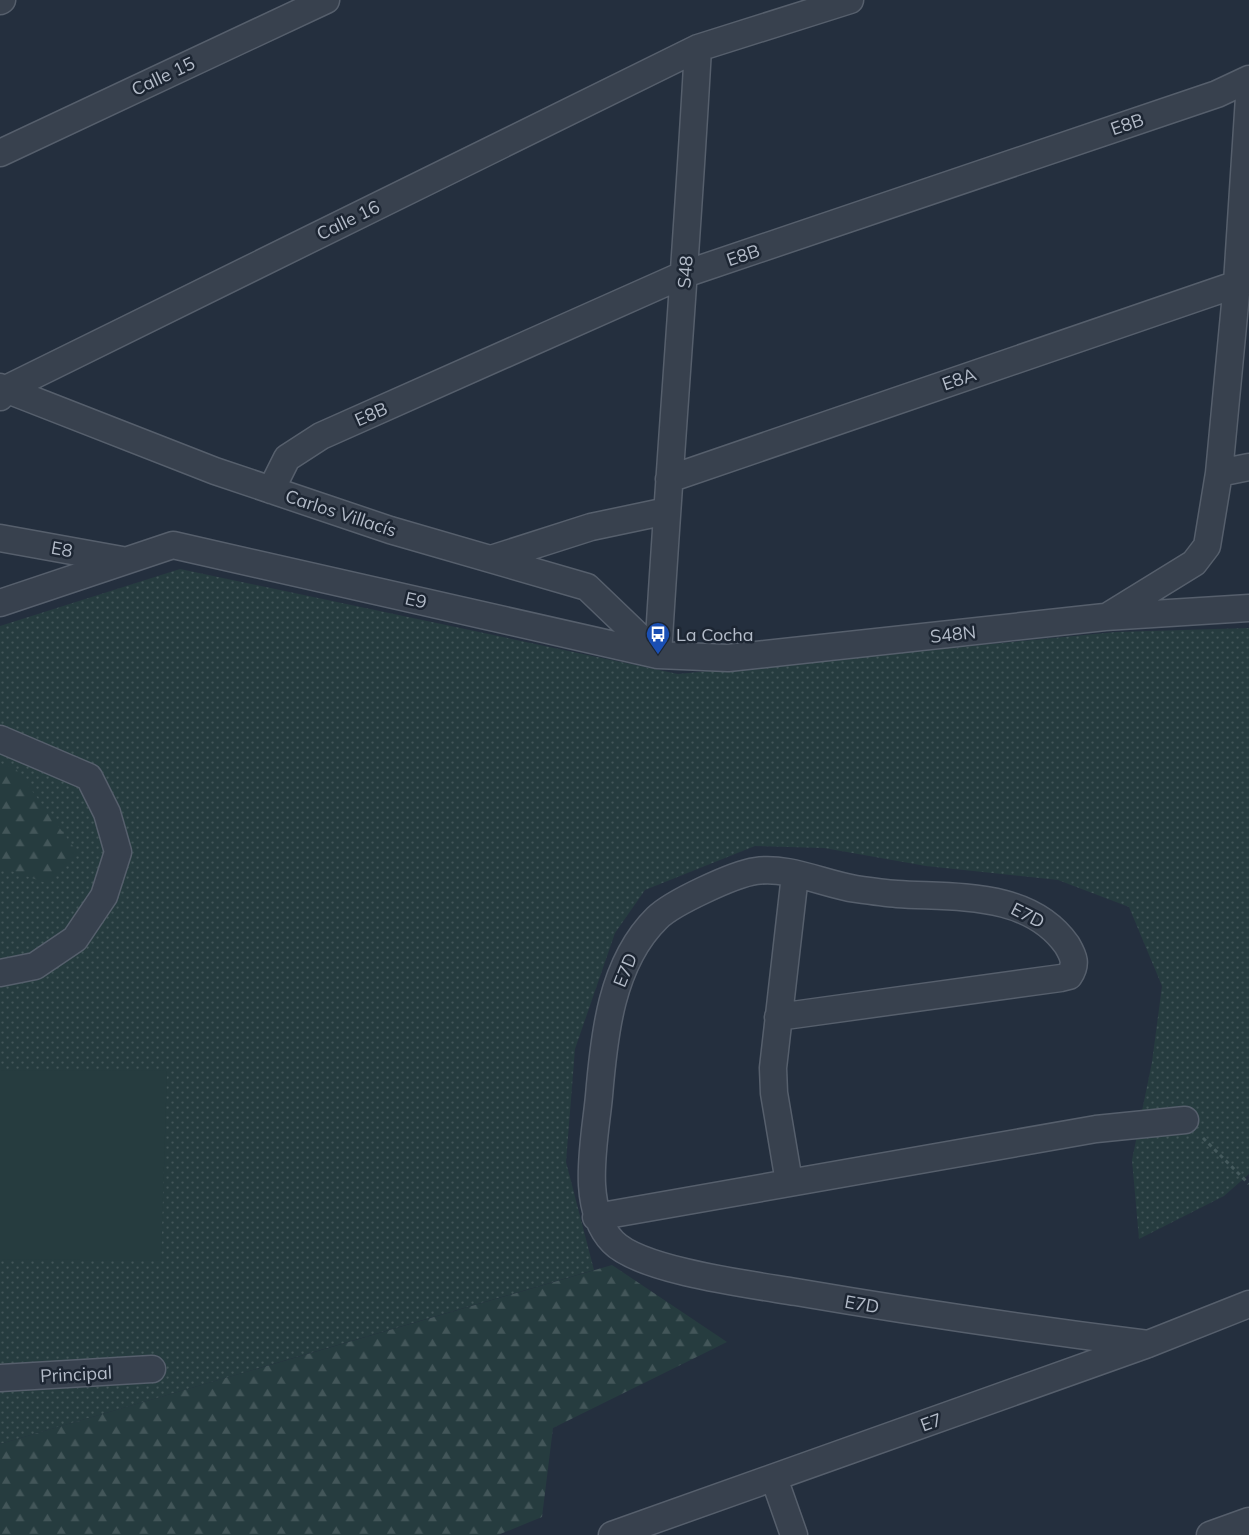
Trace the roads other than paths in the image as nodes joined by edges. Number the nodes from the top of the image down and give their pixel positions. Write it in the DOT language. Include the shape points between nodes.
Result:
graph roads {
  1 [pos="326,0"];
  2 [pos="850,0"];
  3 [pos="698,48"];
  4 [pos="1249,79"];
  5 [pos="1249,96"];
  6 [pos="0,153"];
  7 [pos="685,274"];
  8 [pos="1243,282"];
  9 [pos="2,387"];
  10 [pos="1249,467"];
  11 [pos="1218,473"];
  12 [pos="669,479"];
  13 [pos="271,490"];
  14 [pos="667,511"];
  15 [pos="0,538"];
  16 [pos="491,559"];
  17 [pos="124,560"];
  18 [pos="0,603"];
  19 [pos="1249,608"];
  20 [pos="1105,617"];
  21 [pos="658,655"];
  22 [pos="0,739"];
  23 [pos="795,875"];
  24 [pos="0,973"];
  25 [pos="778,1017"];
  26 [pos="1185,1120"];
  27 [pos="789,1182"];
  28 [pos="596,1217"];
  29 [pos="1249,1304"];
  30 [pos="1148,1344"];
  31 [pos="152,1369"];
  32 [pos="0,1378"];
  33 [pos="774,1478"];
  34 [pos="1249,1521"];
  35 [pos="612,1535"];
  36 [pos="794,1535"];
  37 [pos="1210,1535"];
  1 -- 6 [label="street, Calle 15"];
  2 -- 3 [label="street"];
  3 -- 7 [label="street, S48"];
  3 -- 9 [label="street, Calle 16"];
  4 -- 7 [label="street, E8B" via="1217,94"];
  5 -- 8 [label="street"];
  7 -- 12 [label="street, S48"];
  7 -- 13 [label="street, E8B" via="321,436 287,458"];
  8 -- 11 [label="street"];
  8 -- 12 [label="street, E8A"];
  9 -- 13 [label="street, Carlos Villacís" via="170,455"];
  10 -- 11 [label="street"];
  11 -- 20 [label="street" via="1208,546 1201,556"];
  12 -- 14 [label="street, S48"];
  13 -- 16 [label="street, Carlos Villacís" via="390,530"];
  14 -- 16 [label="street" via="592,527"];
  14 -- 21 [label="street, S48"];
  15 -- 17 [label="street, E8"];
  16 -- 21 [label="street, Carlos Villacís" via="587,587"];
  17 -- 18 [label="street"];
  17 -- 21 [label="street, E9" via="173,545"];
  19 -- 20 [label="street, S48N"];
  20 -- 21 [label="street, S48N" via="728,658"];
  22 -- 24 [label="street" via="88,777 107,813 118,852 104,896 75,939 35,966"];
  23 -- 25 [label="street"];
  23 -- 25 [label="street, E7D" via="837,886 893,894 969,897 1009,904 1037,916 1057,932 1074,956 1074,968 1069,976 1061,978"];
  23 -- 28 [label="street, E7D" via="755,871 727,880 659,916 636,943 619,980 603,1043 592,1184"];
  25 -- 27 [label="street" via="774,1094"];
  26 -- 27 [label="street" via="1096,1129"];
  27 -- 28 [label="street"];
  28 -- 30 [label="street, E7D" via="613,1243 645,1261 716,1279 933,1316"];
  29 -- 30 [label="street, E7"];
  30 -- 33 [label="street, E7"];
  31 -- 32 [label="street, Principal"];
  33 -- 35 [label="street, E7"];
  33 -- 36 [label="street"];
  34 -- 37 [label="street"];
}
